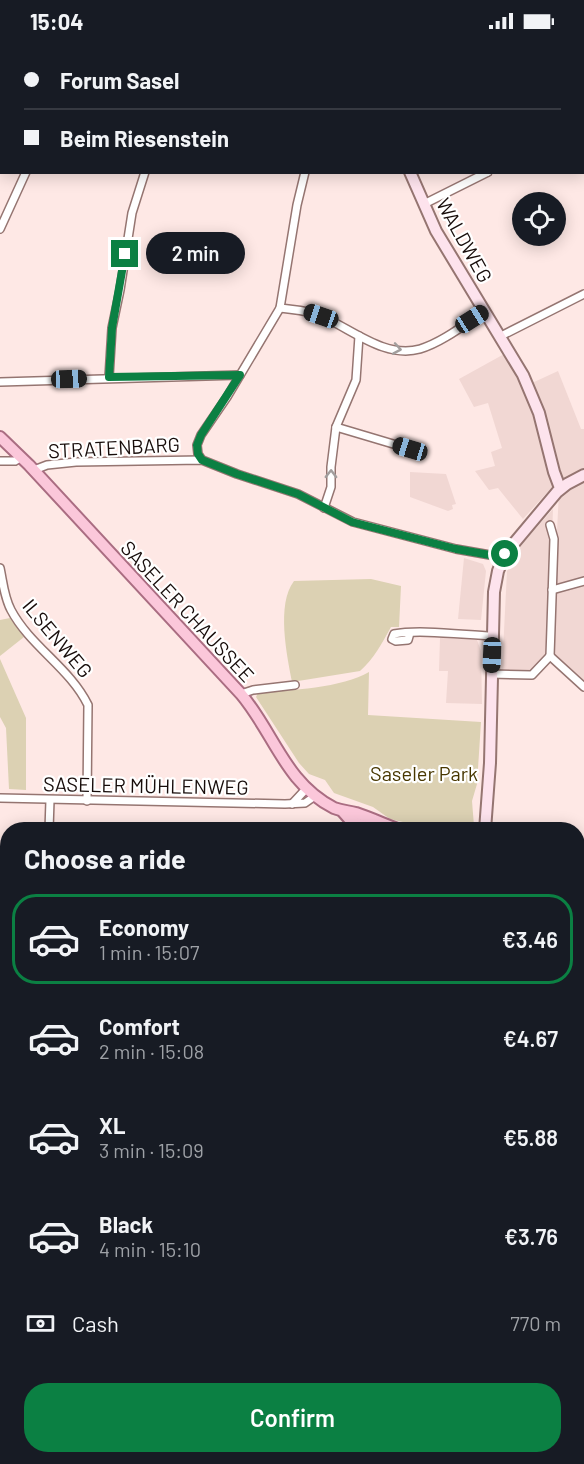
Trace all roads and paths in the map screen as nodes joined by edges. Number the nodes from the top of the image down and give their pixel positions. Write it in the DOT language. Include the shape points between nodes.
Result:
graph roads {
  1 [pos="25,174"];
  2 [pos="144,174"];
  3 [pos="305,174"];
  4 [pos="411,174"];
  5 [pos="484,174"];
  6 [pos="424,204"];
  7 [pos="0,229"];
  8 [pos="584,294"];
  9 [pos="280,308"];
  10 [pos="485,311"];
  11 [pos="359,336"];
  12 [pos="501,336"];
  13 [pos="240,375"];
  14 [pos="109,377"];
  15 [pos="0,381"];
  16 [pos="336,427"];
  17 [pos="0,437"];
  18 [pos="410,449"];
  19 [pos="21,457"];
  20 [pos="202,460"];
  21 [pos="0,461"];
  22 [pos="34,470"];
  23 [pos="584,475"];
  24 [pos="561,488"];
  25 [pos="324,508"];
  26 [pos="554,539"];
  27 [pos="502,560"];
  28 [pos="0,568"];
  29 [pos="584,581"];
  30 [pos="552,590"];
  31 [pos="410,633"];
  32 [pos="492,636"];
  33 [pos="550,656"];
  34 [pos="491,674"];
  35 [pos="295,685"];
  36 [pos="584,687"];
  37 [pos="241,694"];
  38 [pos="310,792"];
  39 [pos="0,798"];
  40 [pos="50,800"];
  41 [pos="87,801"];
  42 [pos="292,804"];
  43 [pos="343,812"];
  44 [pos="49,822"];
  45 [pos="354,822"];
  46 [pos="379,822"];
  47 [pos="487,822"];
  1 -- 7 [label="street"];
  2 -- 14 [label="street" via="132,213 112,328"];
  3 -- 9 [label="street"];
  4 -- 6 [label="main road, WALDWEG"];
  5 -- 6 [label="street"];
  6 -- 10 [label="main road, WALDWEG"];
  8 -- 12 [label="street"];
  9 -- 11 [label="street" via="321,316"];
  9 -- 13 [label="street"];
  11 -- 10 [label="street, one-way" via="393,350 418,349 440,340"];
  10 -- 12 [label="main road, WALDWEG"];
  11 -- 16 [label="street" via="356,380"];
  12 -- 24 [label="main road, WALDWEG" via="533,397"];
  13 -- 14 [label="street"];
  13 -- 20 [label="street" via="201,435 197,445"];
  14 -- 15 [label="street"];
  16 -- 18 [label="street"];
  25 -- 16 [label="street, one-way" via="331,487"];
  17 -- 19 [label="main road, SASELER CHAUSSEE"];
  19 -- 21 [label="street"];
  19 -- 22 [label="main road, SASELER CHAUSSEE"];
  20 -- 22 [label="street, STRATENBARG" via="76,462"];
  20 -- 25 [label="street, STRATENBARG" via="298,494"];
  22 -- 37 [label="main road, SASELER CHAUSSEE"];
  23 -- 24 [label="main road"];
  24 -- 27 [label="main road"];
  25 -- 27 [label="street, STRATENBARG" via="352,522"];
  26 -- 30 [label="street"];
  27 -- 32 [label="main road" via="494,592"];
  28 -- 41 [label="street, ILSENWEG" via="10,609 81,691 88,705"];
  29 -- 30 [label="street"];
  30 -- 33 [label="street"];
  31 -- 32 [label="street"];
  32 -- 34 [label="main road"];
  33 -- 34 [label="street" via="532,675"];
  33 -- 36 [label="street"];
  34 -- 47 [label="main road"];
  35 -- 37 [label="street"];
  37 -- 38 [label="main road, SASELER CHAUSSEE" via="289,768"];
  38 -- 42 [label="street"];
  38 -- 42 [label="street, SASELER MÜHLENWEG" via="308,802"];
  38 -- 43 [label="main road, SASELER CHAUSSEE"];
  39 -- 40 [label="street, SASELER MÜHLENWEG"];
  40 -- 41 [label="street, SASELER MÜHLENWEG"];
  40 -- 44 [label="street"];
  41 -- 42 [label="street, SASELER MÜHLENWEG"];
  43 -- 45 [label="main road, SASELER CHAUSSEE"];
  43 -- 46 [label="main road, SASELER CHAUSSEE"];
}
